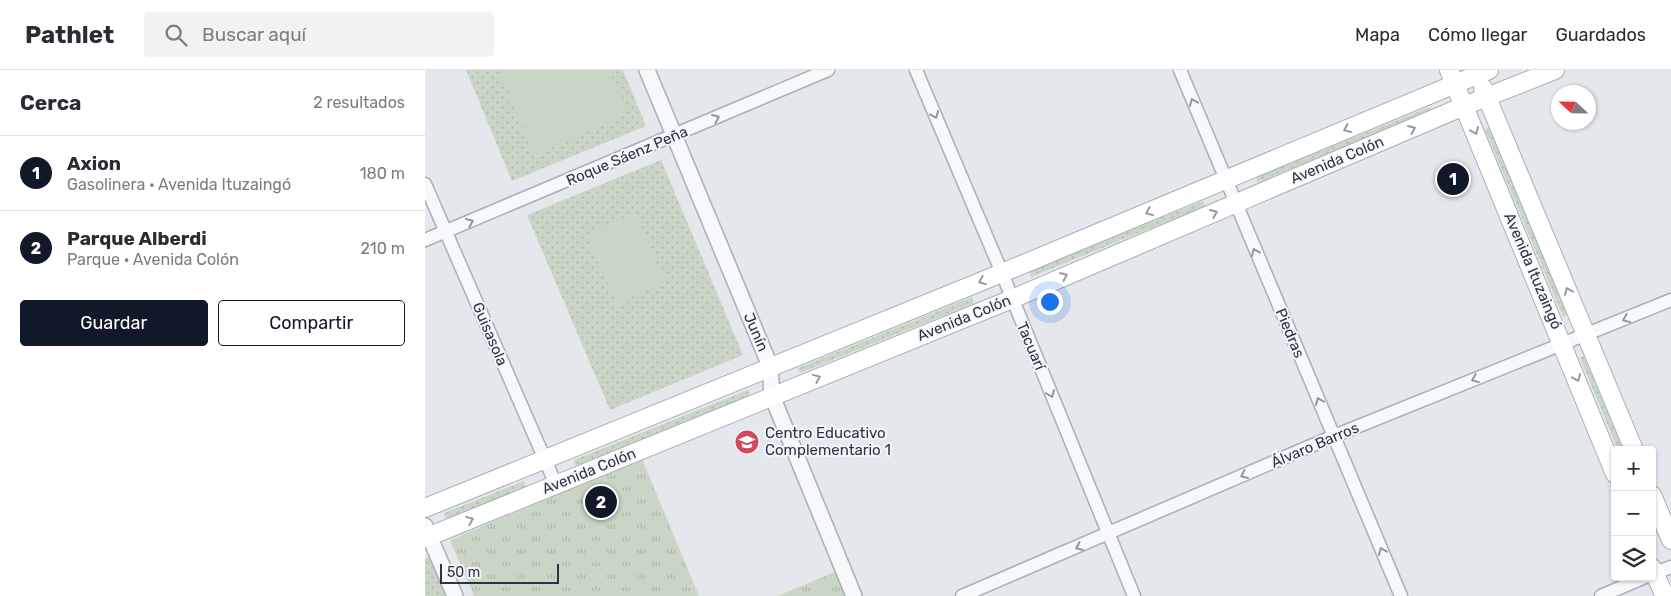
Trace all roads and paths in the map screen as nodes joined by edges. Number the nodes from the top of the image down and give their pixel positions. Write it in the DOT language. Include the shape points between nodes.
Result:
graph roads {
  1 [pos="647,70"];
  2 [pos="828,70"];
  3 [pos="916,70"];
  4 [pos="1180,70"];
  5 [pos="1555,70"];
  6 [pos="1481,72"];
  7 [pos="1452,77"];
  8 [pos="1487,97"];
  9 [pos="1464,106"];
  10 [pos="675,135"];
  11 [pos="1225,181"];
  12 [pos="425,184"];
  13 [pos="1235,204"];
  14 [pos="446,232"];
  15 [pos="425,240"];
  16 [pos="1002,273"];
  17 [pos="1012,299"];
  18 [pos="1671,300"];
  19 [pos="1587,335"];
  20 [pos="1563,343"];
  21 [pos="771,366"];
  22 [pos="772,396"];
  23 [pos="1335,436"];
  24 [pos="1632,446"];
  25 [pos="544,460"];
  26 [pos="1611,464"];
  27 [pos="556,485"];
  28 [pos="1656,504"];
  29 [pos="425,508"];
  30 [pos="427,533"];
  31 [pos="1109,534"];
  32 [pos="1671,540"];
  33 [pos="1656,574"];
  34 [pos="1635,581"];
  35 [pos="455,596"];
  36 [pos="854,596"];
  37 [pos="962,596"];
  38 [pos="1134,596"];
  39 [pos="1401,596"];
  40 [pos="1601,596"];
  41 [pos="1665,596"];
  1 -- 10 [label="street, Junín"];
  10 -- 2 [label="street, Roque Sáenz Peña, one-way"];
  3 -- 16 [label="street, Tacuarí, one-way"];
  11 -- 4 [label="street, Piedras, one-way"];
  5 -- 8 [label="main road, Avenida Colón"];
  6 -- 7 [label="main road, Avenida Colón"];
  6 -- 8 [label="main road, Avenida Ituzaingó"];
  7 -- 9 [label="main road, Avenida Ituzaingó"];
  7 -- 11 [label="main road, Avenida Colón, one-way"];
  8 -- 9 [label="main road, Avenida Colón"];
  19 -- 8 [label="main road, Avenida Ituzaingó, one-way"];
  13 -- 9 [label="main road, Avenida Colón, one-way"];
  9 -- 20 [label="main road, Avenida Ituzaingó, one-way"];
  14 -- 10 [label="street, Roque Sáenz Peña, one-way"];
  10 -- 21 [label="street, Junín"];
  11 -- 13 [label="street, Piedras"];
  11 -- 16 [label="main road, Avenida Colón, one-way"];
  12 -- 14 [label="street, Guisasola"];
  17 -- 13 [label="main road, Avenida Colón, one-way"];
  23 -- 13 [label="street, Piedras, one-way"];
  14 -- 15 [label="street, Roque Sáenz Peña"];
  14 -- 25 [label="street, Guisasola"];
  16 -- 17 [label="street, Tacuarí"];
  16 -- 21 [label="main road, Avenida Colón, one-way"];
  22 -- 17 [label="main road, Avenida Colón, one-way"];
  17 -- 31 [label="street, Tacuarí, one-way"];
  18 -- 19 [label="street, Álvaro Barros, one-way"];
  19 -- 20 [label="street, Álvaro Barros"];
  19 -- 24 [label="main road, Avenida Ituzaingó"];
  20 -- 23 [label="street, Álvaro Barros, one-way"];
  20 -- 26 [label="main road, Avenida Ituzaingó, one-way"];
  21 -- 22 [label="street, Junín"];
  21 -- 25 [label="main road, Avenida Colón"];
  22 -- 27 [label="main road, Avenida Colón"];
  22 -- 36 [label="street, Junín"];
  23 -- 31 [label="street, Álvaro Barros, one-way"];
  39 -- 23 [label="street, Piedras, one-way"];
  25 -- 27 [label="street, Guisasola"];
  25 -- 29 [label="main road, Avenida Colón"];
  30 -- 27 [label="main road, Avenida Colón, one-way"];
  28 -- 32 [label="main road"];
  30 -- 35 [label="street"];
  31 -- 37 [label="street, Álvaro Barros, one-way"];
  31 -- 38 [label="street, Tacuarí"];
  33 -- 41 [label="main road"];
  34 -- 40 [label="street"];
}
